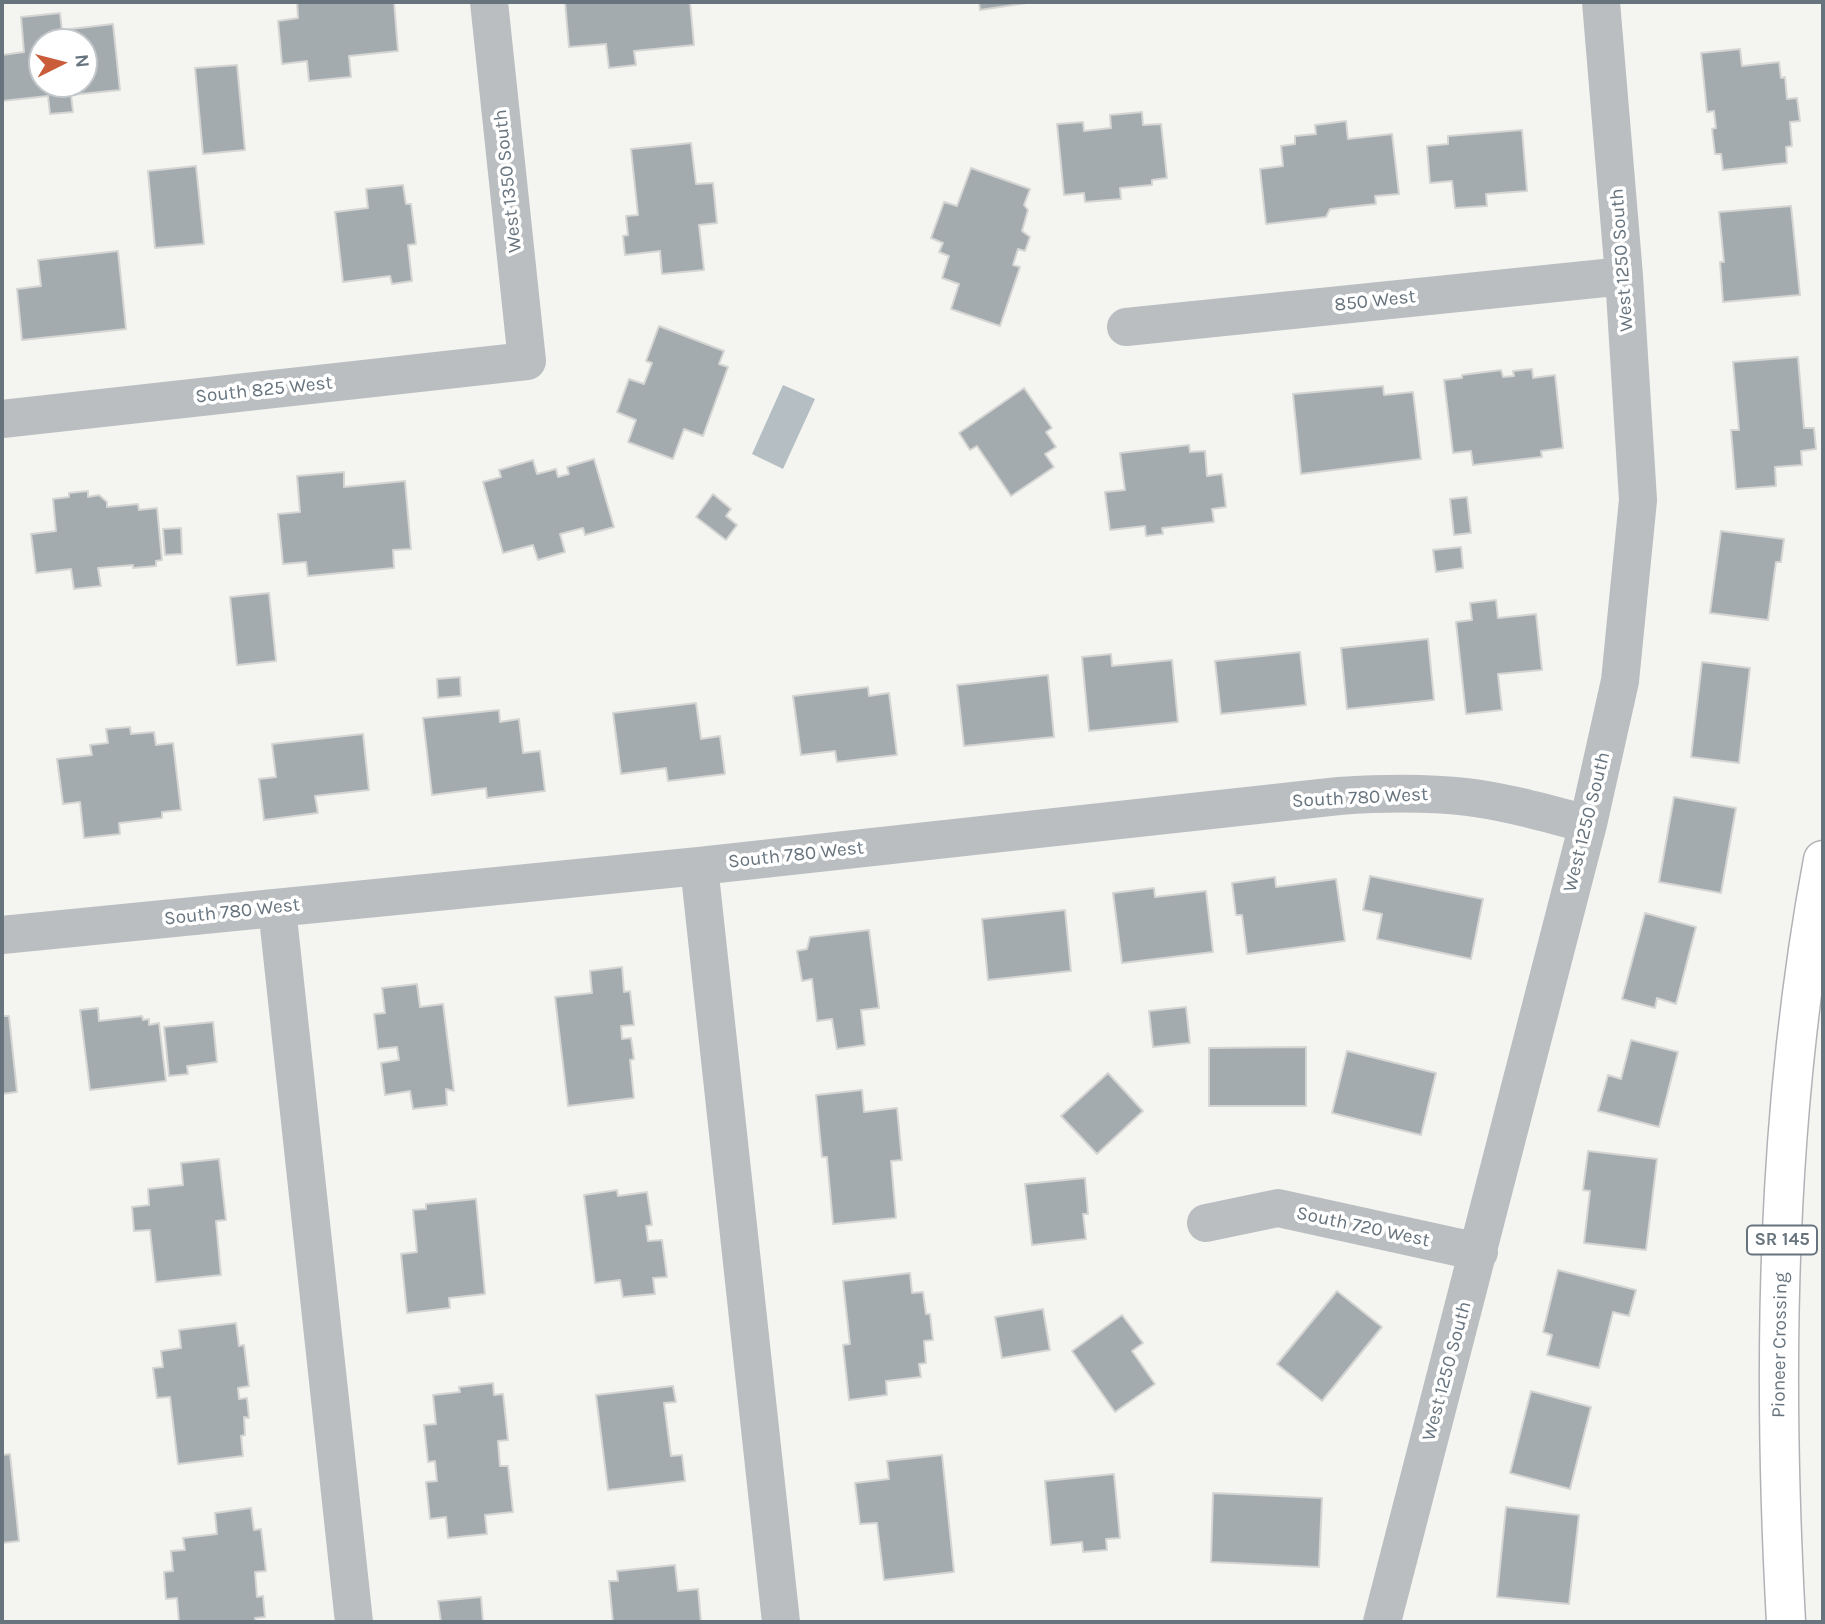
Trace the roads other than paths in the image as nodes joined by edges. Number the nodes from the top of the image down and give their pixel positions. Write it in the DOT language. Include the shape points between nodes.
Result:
graph roads {
  1 [pos="489,2"];
  2 [pos="1601,2"];
  3 [pos="1624,276"];
  4 [pos="1126,327"];
  5 [pos="527,361"];
  6 [pos="2,419"];
  7 [pos="1588,824"];
  8 [pos="1823,860"];
  9 [pos="699,866"];
  10 [pos="277,908"];
  11 [pos="2,935"];
  12 [pos="1206,1223"];
  13 [pos="1479,1252"];
  14 [pos="354,1622"];
  15 [pos="781,1622"];
  16 [pos="1382,1622"];
  17 [pos="1786,1622"];
  1 -- 5 [label="street, West 1350 South"];
  2 -- 3 [label="street, West 1250 South"];
  3 -- 4 [label="street, 850 West"];
  3 -- 7 [label="street, West 1250 South" via="1638,500 1620,681"];
  5 -- 6 [label="street, South 825 West"];
  7 -- 9 [label="street, South 780 West" via="1470,797 1387,793"];
  7 -- 13 [label="street, West 1250 South"];
  8 -- 17 [label="highway, Pioneer Crossing / SR 145" via="1807,943 1784,1169 1777,1371"];
  9 -- 10 [label="street, South 780 West"];
  9 -- 15 [label="street"];
  10 -- 11 [label="street, South 780 West"];
  10 -- 14 [label="street"];
  12 -- 13 [label="street, South 720 West" via="1278,1208"];
  13 -- 16 [label="street, West 1250 South"];
}
